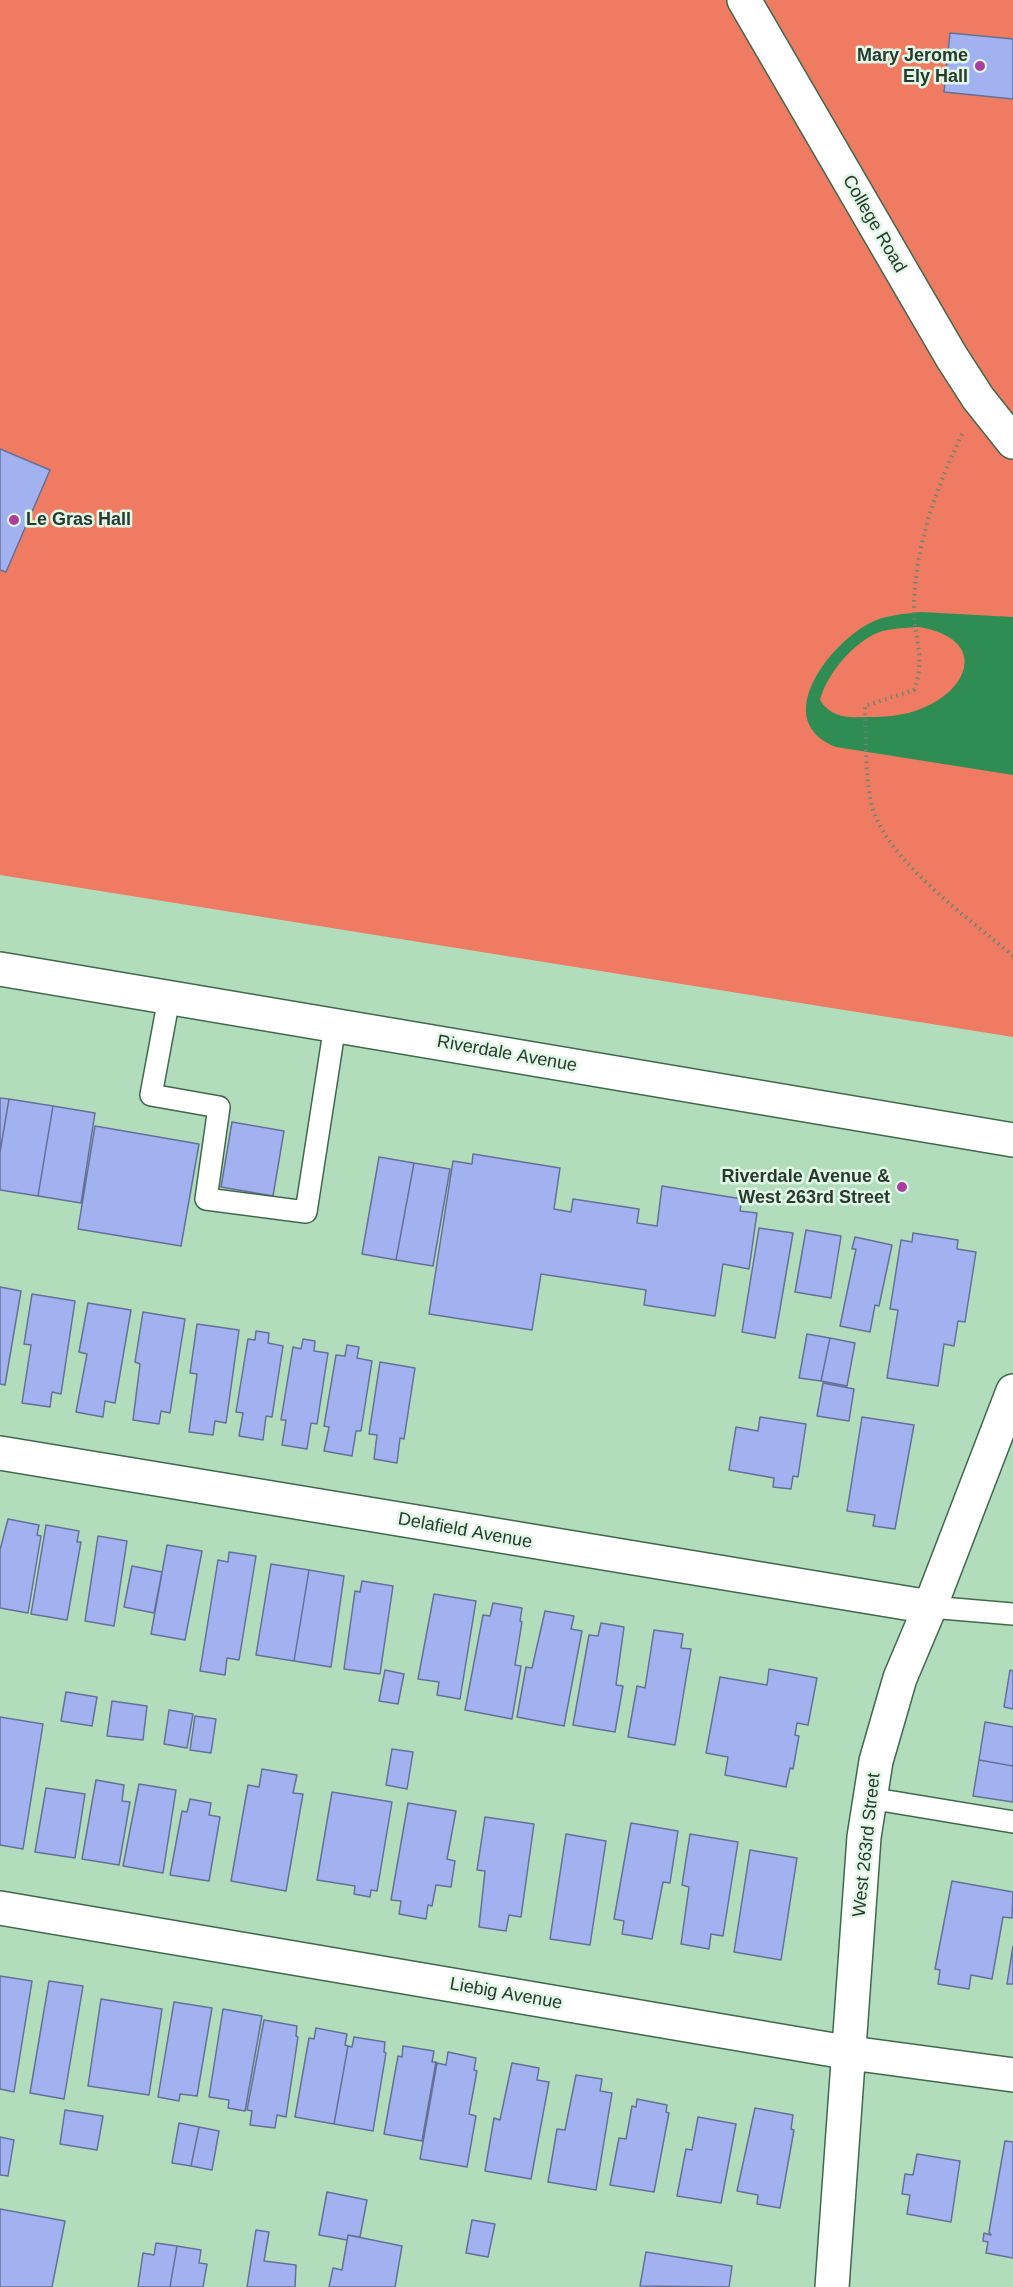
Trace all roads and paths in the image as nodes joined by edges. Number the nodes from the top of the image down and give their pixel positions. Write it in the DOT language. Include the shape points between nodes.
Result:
graph roads {
  1 [pos="744,0"];
  2 [pos="978,398"];
  3 [pos="1013,442"];
  4 [pos="1013,956"];
  5 [pos="0,969"];
  6 [pos="169,998"];
  7 [pos="335,1025"];
  8 [pos="1013,1140"];
  9 [pos="1013,1392"];
  10 [pos="0,1453"];
  11 [pos="930,1607"];
  12 [pos="1013,1614"];
  13 [pos="869,1798"];
  14 [pos="1013,1822"];
  15 [pos="0,1908"];
  16 [pos="851,2053"];
  17 [pos="1013,2075"];
  18 [pos="832,2287"];
  1 -- 2 [label="street, College Road"];
  2 -- 3 [label="street, College Road"];
  2 -- 4 [label="path" via="935,492 918,560 914,603 921,672 914,690 865,706 867,768 872,805 891,844 911,868"];
  5 -- 6 [label="street, Riverdale Avenue"];
  6 -- 7 [label="street, Riverdale Avenue"];
  6 -- 7 [label="lane" via="151,1095 219,1107 206,1199 306,1212"];
  7 -- 8 [label="street, Riverdale Avenue"];
  9 -- 11 [label="street, West 263rd Street"];
  10 -- 11 [label="street, Delafield Avenue"];
  11 -- 12 [label="lane"];
  11 -- 13 [label="street, West 263rd Street" via="900,1678"];
  13 -- 14 [label="lane"];
  13 -- 16 [label="street, West 263rd Street"];
  15 -- 16 [label="street, Liebig Avenue"];
  16 -- 17 [label="street, Liebig Avenue"];
  16 -- 18 [label="street, West 263rd Street"];
}
